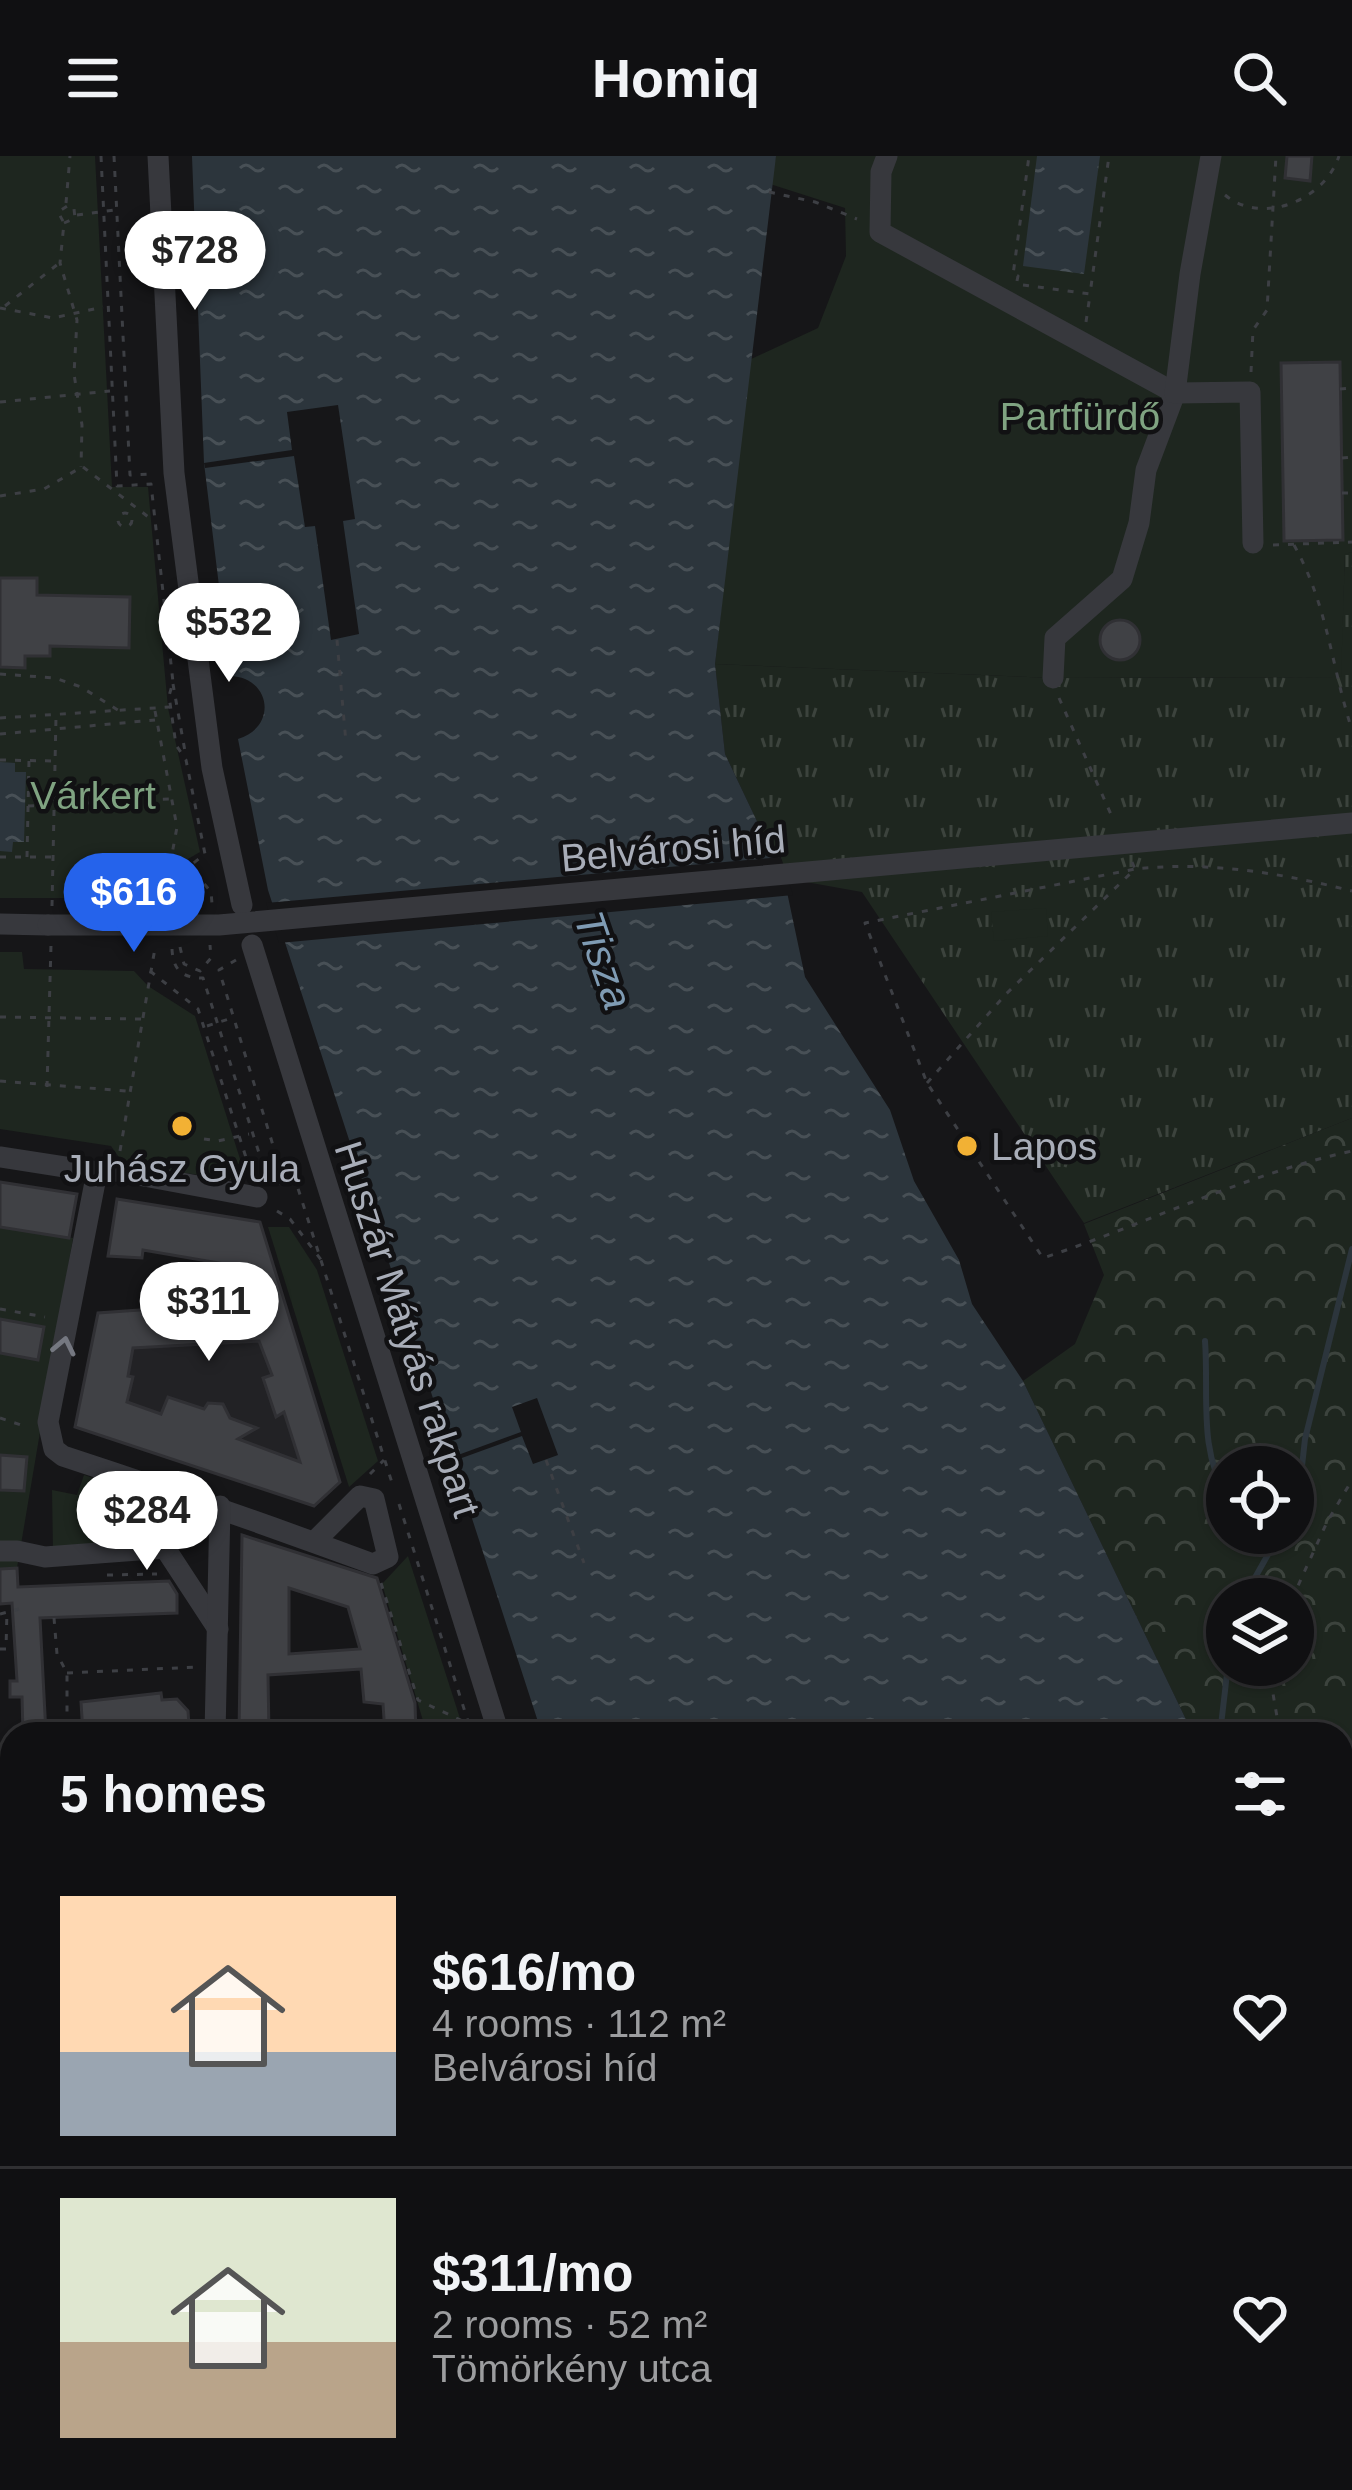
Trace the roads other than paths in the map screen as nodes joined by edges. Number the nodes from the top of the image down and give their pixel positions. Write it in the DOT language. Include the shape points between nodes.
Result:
graph roads {
  1 [pos="158,156"];
  2 [pos="887,156"];
  3 [pos="1211,156"];
  4 [pos="1175,393"];
  5 [pos="1253,543"];
  6 [pos="1053,678"];
  7 [pos="1352,823"];
  8 [pos="242,905"];
  9 [pos="0,924"];
  10 [pos="253,948"];
  11 [pos="0,1156"];
  12 [pos="97,1172"];
  13 [pos="257,1197"];
  14 [pos="157,1486"];
  15 [pos="220,1506"];
  16 [pos="314,1542"];
  17 [pos="165,1548"];
  18 [pos="0,1551"];
  19 [pos="218,1630"];
  20 [pos="216,1722"];
  21 [pos="495,1722"];
  1 -- 8 [label="street" via="174,473 212,768"];
  2 -- 4 [label="street" via="880,232"];
  3 -- 4 [label="street"];
  4 -- 5 [label="street" via="1250,392"];
  4 -- 6 [label="street" via="1145,470 1130,562 1106,597 1055,638"];
  7 -- 9 [label="street, Belvárosi híd, bridge" via="219,925"];
  10 -- 21 [label="street, Huszár Mátyás rakpart"];
  11 -- 12 [label="street"];
  12 -- 13 [label="street"];
  14 -- 12 [label="street, one-way" via="63,1456 51,1442 48,1422"];
  14 -- 15 [label="street"];
  14 -- 17 [label="street"];
  15 -- 16 [label="street"];
  15 -- 19 [label="street"];
  16 -- 16 [label="street" via="376,1570 388,1557 374,1499 360,1496"];
  17 -- 18 [label="street" via="45,1558"];
  17 -- 19 [label="street"];
  19 -- 20 [label="street"];
}
